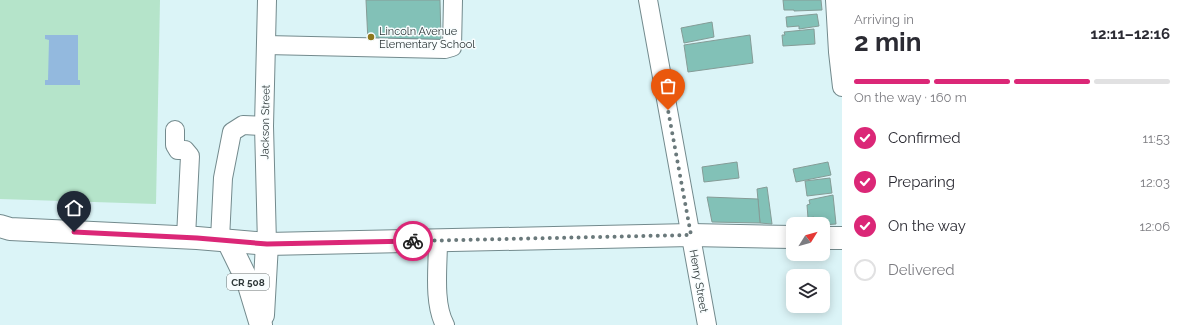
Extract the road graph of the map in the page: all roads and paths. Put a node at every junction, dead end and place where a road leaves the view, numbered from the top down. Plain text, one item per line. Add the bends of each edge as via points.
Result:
1 (267, 0) edge
2 (453, 0) edge
3 (648, 0) edge
4 (835, 0) edge
5 (266, 45) junction
6 (840, 51) edge
7 (842, 87) edge
8 (264, 126) junction
9 (175, 130) dead end
10 (0, 226) edge
11 (691, 235) junction
12 (186, 237) junction
13 (786, 237) edge
14 (830, 238) edge
15 (842, 238) edge
16 (224, 240) junction
17 (438, 241) junction
18 (267, 244) junction
19 (262, 325) edge
20 (445, 325) edge
21 (707, 325) edge

1 - 5 street, Jackson Street
2 - 5 street via 452,47 445,49
3 - 11 street, Henry Street
4 - 6 street
5 - 8 street, Jackson Street
6 - 7 street
8 - 16 street via 243,125 232,132 223,178
8 - 18 street, Jackson Street
9 - 12 street via 175,145 178,150 185,150 190,156
10 - 12 main road via 10,229
11 - 13 main road
11 - 17 main road
11 - 21 street, Henry Street
12 - 16 main road
14 - 15 main road
16 - 18 main road
16 - 19 main road, CR 508 via 248,282
17 - 18 main road
17 - 20 street via 438,302
18 - 19 main road

